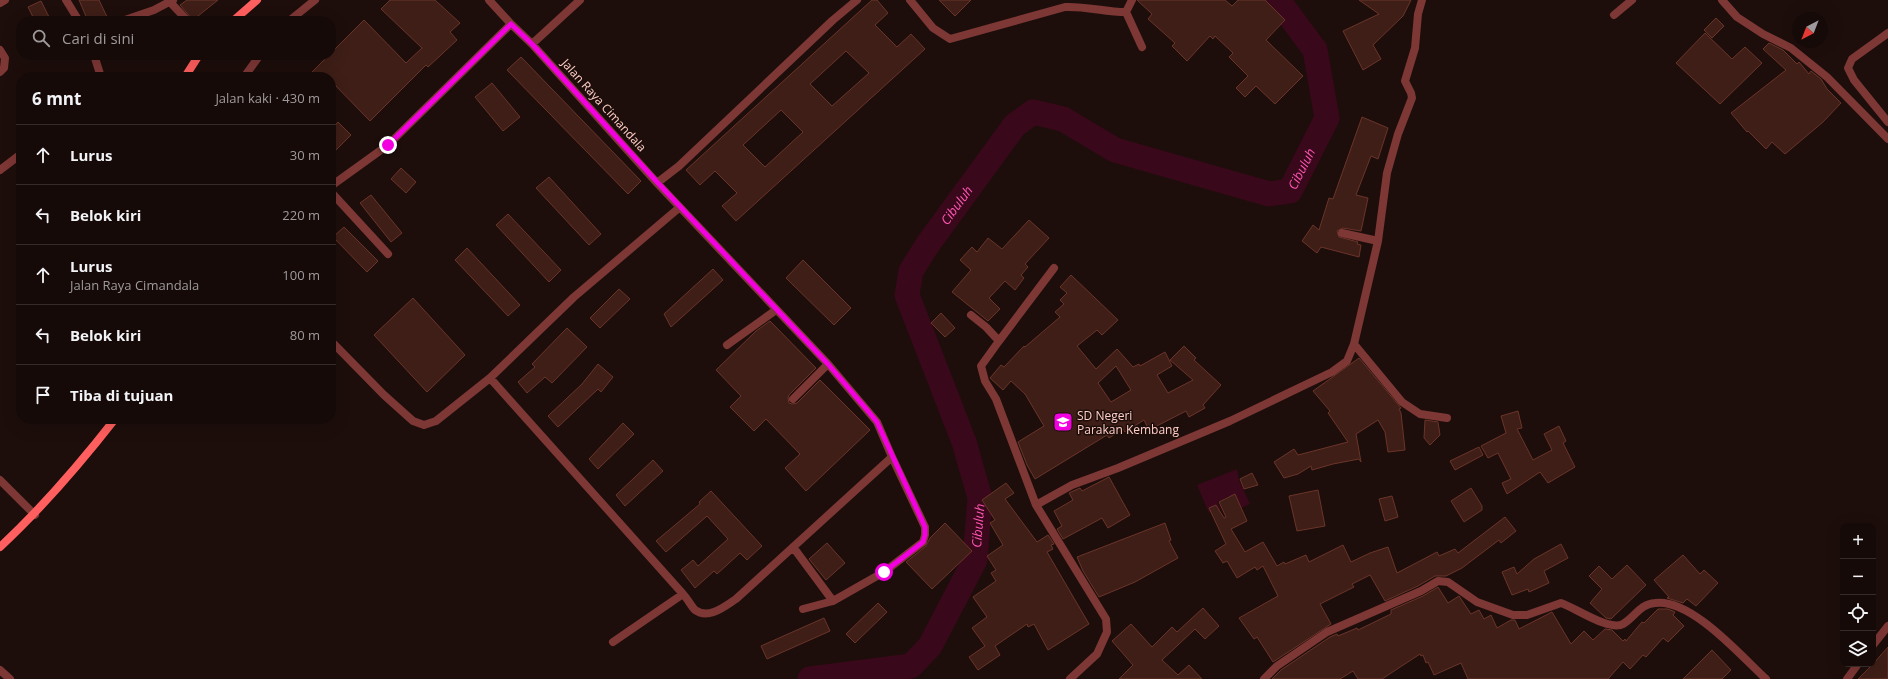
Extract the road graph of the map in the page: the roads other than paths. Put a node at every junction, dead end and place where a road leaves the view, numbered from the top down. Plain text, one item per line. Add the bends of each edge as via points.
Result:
1 (5, 0) edge
2 (66, 0) edge
3 (256, 0) edge
4 (315, 0) edge
5 (489, 0) edge
6 (580, 0) edge
7 (857, 0) edge
8 (910, 0) edge
9 (1132, 0) edge
10 (1422, 0) edge
11 (1632, 0) edge
12 (1722, 0) edge
13 (170, 1) edge
14 (0, 3) edge
15 (1126, 12) junction
16 (1614, 15) dead end
17 (76, 16) edge
18 (134, 16) edge
19 (184, 16) edge
20 (238, 16) edge
21 (295, 16) edge
22 (511, 24) junction
23 (1888, 33) edge
24 (532, 44) junction
25 (1142, 47) dead end
26 (0, 50) edge
27 (95, 60) edge
28 (197, 60) edge
29 (256, 60) edge
30 (0, 72) edge
31 (99, 72) edge
32 (188, 72) edge
33 (248, 72) edge
34 (1888, 122) edge
35 (1888, 139) edge
36 (16, 158) edge
37 (0, 170) edge
38 (336, 182) edge
39 (657, 182) junction
40 (336, 197) edge
41 (680, 207) junction
42 (1342, 233) dead end
43 (1378, 241) junction
44 (388, 254) dead end
45 (1054, 268) dead end
46 (776, 310) junction
47 (971, 315) dead end
48 (999, 341) junction
49 (1354, 344) junction
50 (727, 345) dead end
51 (336, 346) edge
52 (828, 364) junction
53 (490, 378) junction
54 (793, 399) dead end
55 (1447, 418) dead end
56 (111, 424) edge
57 (892, 457) junction
58 (0, 480) edge
59 (1036, 505) junction
60 (35, 514) junction
61 (0, 547) edge
62 (793, 547) junction
63 (683, 594) junction
64 (833, 601) junction
65 (803, 609) dead end
66 (1888, 626) edge
67 (1876, 641) edge
68 (613, 642) dead end
69 (1856, 667) edge
70 (0, 670) edge
71 (10, 679) edge
72 (1070, 679) edge
73 (1264, 679) edge
74 (1766, 679) edge
75 (1847, 679) edge

1 - 14 street
2 - 17 street
3 - 20 street
4 - 21 street
5 - 22 street, Jalan Raya Cimandala
6 - 24 street
7 - 39 street via 679,166
8 - 15 street via 933,28 950,39 1065,7 1084,6 1108,12
9 - 15 street
10 - 43 street via 1415,48 1405,81 1412,98 1387,173
11 - 16 street
12 - 35 street via 1737,17 1791,48 1827,77
13 - 18 street
13 - 19 street
15 - 25 street
22 - 24 street, Jalan Raya Cimandala
22 - 38 street via 388,145
23 - 34 street via 1852,59 1848,68 1854,80
24 - 39 street, Jalan Raya Cimandala
26 - 30 street via 5,58 4,68
27 - 31 street
28 - 32 street
29 - 33 street
36 - 37 street
39 - 41 street, Jalan Raya Cimandala
40 - 44 street
41 - 46 street, Jalan Raya Cimandala
41 - 53 street via 574,297
42 - 43 street
43 - 49 street
45 - 48 street
46 - 50 street
46 - 52 street, Jalan Raya Cimandala
47 - 48 street
48 - 59 street via 981,366
49 - 55 street via 1402,402 1420,414
49 - 59 street via 1347,361 1332,372 1230,421 1072,485
51 - 53 street via 384,395 413,421 424,425 436,421
52 - 54 street
52 - 57 street, Jalan Raya Cimandala via 877,422
53 - 63 street
56 - 60 street
57 - 62 street
57 - 64 street, Jalan Raya Cimandala via 925,527 923,542 884,572
58 - 60 street
59 - 72 street via 1106,619 1107,632 1097,654
60 - 61 street
62 - 63 street via 736,599 717,611 706,613 695,610
62 - 64 street
63 - 68 street
64 - 65 street, Jalan Raya Cimandala
66 - 67 street
69 - 75 street
70 - 71 street
73 - 74 street via 1277,666 1327,632 1438,581 1448,582 1477,602 1513,615 1527,615 1561,603 1597,621 1616,626 1622,625 1644,606 1656,602 1678,607 1709,625

